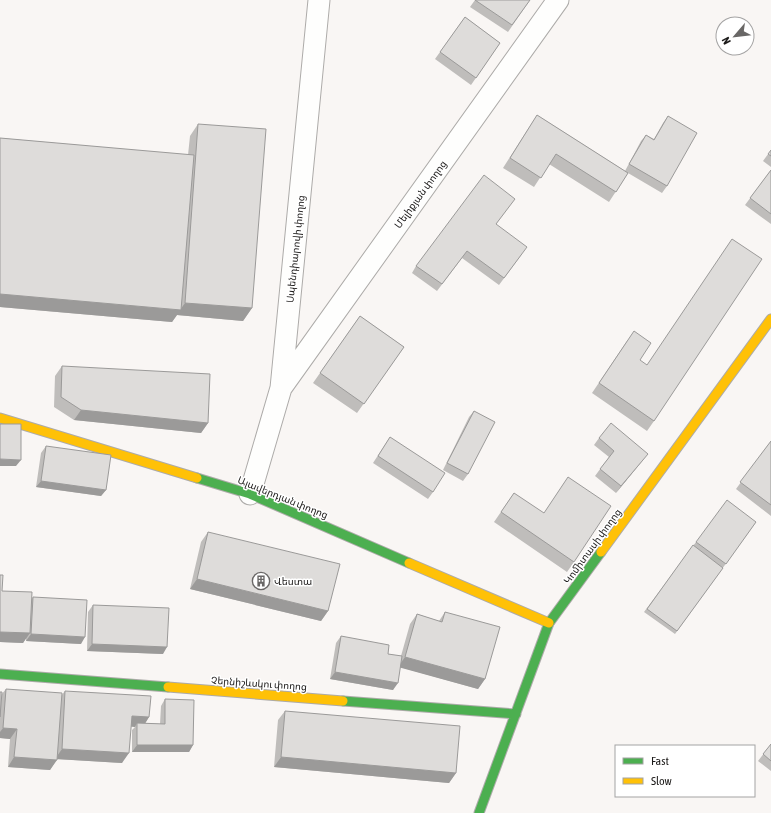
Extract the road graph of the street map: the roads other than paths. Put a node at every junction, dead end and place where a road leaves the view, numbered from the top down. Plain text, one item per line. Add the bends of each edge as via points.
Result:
1 (319, 0) edge
2 (558, 0) edge
3 (771, 319) edge
4 (281, 388) junction
5 (0, 418) edge
6 (250, 494) junction
7 (549, 623) junction
8 (0, 674) edge
9 (516, 714) junction
10 (479, 813) edge

1 - 4 street, Սպենդիարովի փողոց
2 - 4 street, Մելիքյան փողոց
3 - 7 street, Կոմիտասի փողոց
4 - 6 street, Սպենդիարովի փողոց
5 - 6 street, Ալավերդյան փողոց
6 - 7 street, Ալավերդյան փողոց
7 - 9 street, Կոմիտասի փողոց
8 - 9 street, Չերնիշևսկու փողոց
9 - 10 street, Կոմիտասի փողոց

